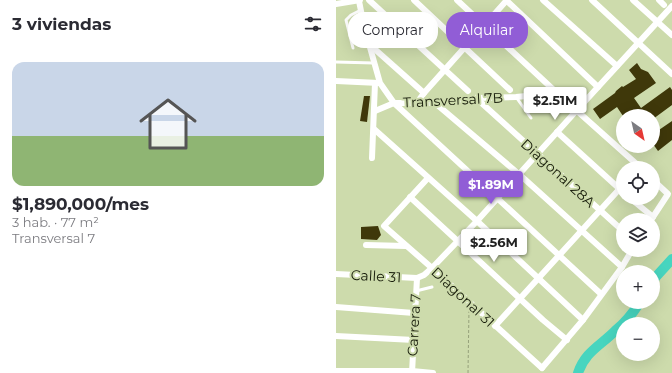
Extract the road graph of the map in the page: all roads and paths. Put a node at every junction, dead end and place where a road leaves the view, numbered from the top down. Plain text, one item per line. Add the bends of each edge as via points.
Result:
1 (360, 0) edge
2 (369, 0) edge
3 (414, 0) edge
4 (457, 0) edge
5 (506, 0) edge
6 (543, 0) edge
7 (592, 0) edge
8 (633, 0) edge
9 (659, 0) edge
10 (336, 4) edge
11 (664, 5) dead end
12 (672, 6) edge
13 (361, 10) joint
14 (357, 12) edge
15 (470, 12) edge
16 (496, 12) edge
17 (348, 18) edge
18 (657, 22) junction
19 (348, 28) edge
20 (446, 29) edge
21 (672, 35) edge
22 (638, 43) junction
23 (371, 48) edge
24 (374, 48) edge
25 (464, 48) edge
26 (466, 48) edge
27 (509, 48) edge
28 (336, 62) edge
29 (374, 63) junction
30 (617, 66) junction
31 (445, 70) junction
32 (672, 74) edge
33 (336, 81) edge
34 (378, 83) junction
35 (598, 87) junction
36 (510, 90) dead end
37 (468, 91) dead end
38 (424, 93) junction
39 (557, 93) junction
40 (516, 97) junction
41 (476, 98) junction
42 (394, 103) junction
43 (435, 103) junction
44 (416, 104) junction
45 (577, 110) junction
46 (374, 111) junction
47 (531, 118) dead end
48 (374, 129) junction
49 (557, 132) junction
50 (538, 155) junction
51 (372, 158) dead end
52 (632, 161) edge
53 (520, 175) junction
54 (428, 178) junction
55 (616, 183) edge
56 (660, 186) edge
57 (616, 194) edge
58 (670, 195) edge
59 (410, 197) junction
60 (498, 198) junction
61 (637, 205) edge
62 (600, 210) junction
63 (646, 213) edge
64 (656, 213) edge
65 (477, 221) junction
66 (616, 225) edge
67 (581, 230) junction
68 (458, 242) junction
69 (366, 245) dead end
70 (406, 246) junction
71 (560, 255) junction
72 (620, 265) edge
73 (432, 268) junction
74 (336, 274) edge
75 (616, 275) edge
76 (417, 278) junction
77 (539, 278) junction
78 (432, 287) dead end
79 (416, 292) junction
80 (601, 294) junction
81 (520, 299) junction
82 (469, 302) junction
83 (336, 307) edge
84 (414, 313) junction
85 (583, 320) junction
86 (495, 326) junction
87 (336, 336) edge
88 (414, 340) junction
89 (567, 340) junction
90 (542, 371) edge
91 (336, 372) edge
92 (350, 372) edge
93 (381, 372) edge
94 (412, 372) edge
95 (433, 373) edge
96 (468, 373) edge

1 - 10 street
1 - 13 street
2 - 31 street
3 - 20 street
4 - 15 street
5 - 16 street
5 - 35 street
6 - 30 street
7 - 22 street
8 - 18 street
9 - 11 street
12 - 18 street
13 - 14 lane
17 - 19 lane
18 - 21 street
18 - 22 street
22 - 30 street
22 - 32 street
23 - 29 street
24 - 38 street
25 - 31 street
26 - 36 street
27 - 39 street
28 - 29 lane
29 - 34 street
30 - 35 street
31 - 37 street
31 - 38 street
33 - 34 street
34 - 42 street
34 - 46 street
35 - 45 street
38 - 44 street
39 - 40 street, Transversal 7B
39 - 45 street
40 - 41 street, Transversal 7B
40 - 47 lane
41 - 43 street, Transversal 7B
41 - 50 street, Diagonal 28A
42 - 44 street, Transversal 7B
42 - 46 street, Transversal 7B
42 - 60 street
43 - 44 street, Transversal 7B
43 - 53 street
45 - 49 street
45 - 52 street
46 - 48 street
48 - 51 street
48 - 54 street
49 - 50 street
49 - 55 street
50 - 53 street
50 - 62 street, Diagonal 28A
53 - 60 street
53 - 67 street
54 - 59 street
54 - 65 street
56 - 58 street
57 - 62 street
58 - 64 street
59 - 68 street
59 - 70 street, Diagonal 31 via 384,226
60 - 65 street
60 - 71 street
61 - 63 street
62 - 66 street, Diagonal 28A
62 - 67 street
65 - 68 street
65 - 77 street
67 - 71 street
67 - 72 street
68 - 73 street
68 - 81 street
69 - 70 street
70 - 73 street, Diagonal 31
71 - 77 street
71 - 80 street
73 - 76 street
73 - 82 street, Diagonal 31
74 - 76 street, Calle 31
75 - 80 street
76 - 79 street, Carrera 7
77 - 81 street
77 - 85 street
78 - 79 lane
79 - 84 street, Carrera 7
80 - 85 street
81 - 86 street
81 - 89 street
82 - 86 street, Diagonal 31
82 - 96 path
83 - 84 street
84 - 88 street, Carrera 7
85 - 89 street
86 - 90 street, Diagonal 31
87 - 88 street
88 - 94 street, Carrera 7
89 - 90 street
91 - 92 street
92 - 93 street
93 - 94 street
94 - 95 street

